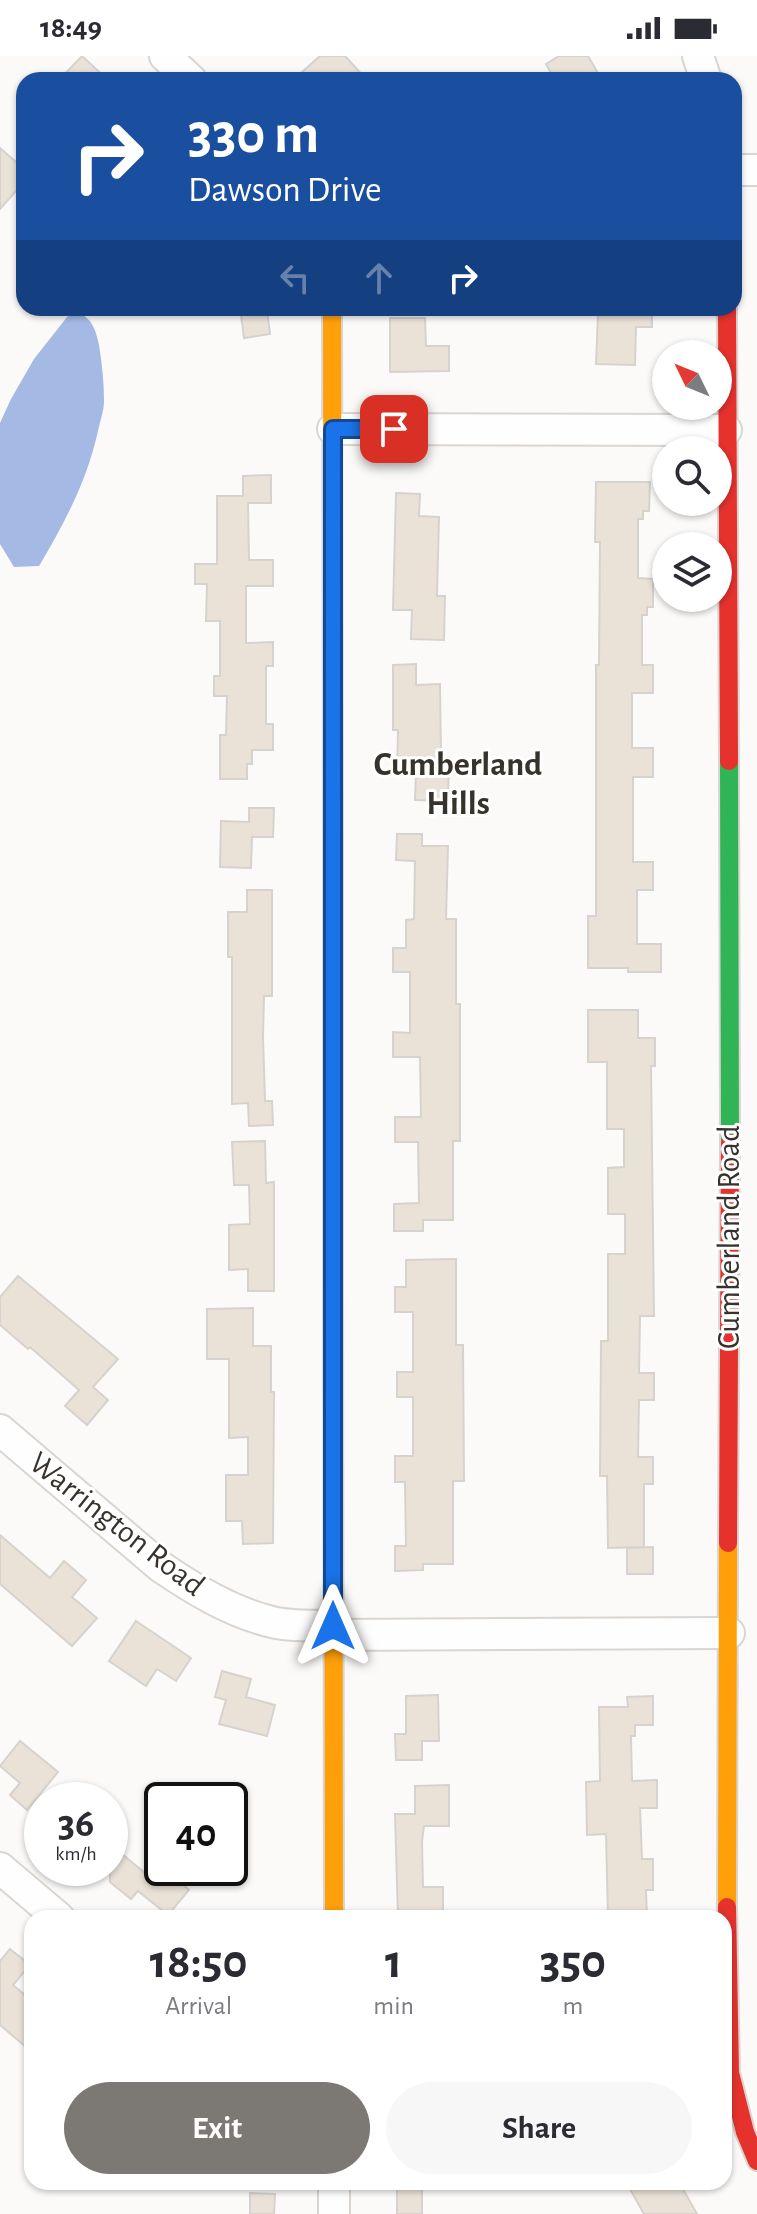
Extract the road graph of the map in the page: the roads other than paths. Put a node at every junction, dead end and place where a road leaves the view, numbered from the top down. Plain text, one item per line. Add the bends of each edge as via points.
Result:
1 (165, 56) edge
2 (182, 72) edge
3 (332, 316) edge
4 (727, 316) edge
5 (333, 429) junction
6 (726, 430) junction
7 (743, 726) edge
8 (743, 1061) edge
9 (0, 1430) edge
10 (334, 1630) junction
11 (729, 1633) junction
12 (0, 1868) edge
13 (50, 1910) edge
14 (334, 1910) edge
15 (727, 1910) edge
16 (732, 2081) edge
17 (757, 2161) edge
18 (334, 2190) edge
19 (334, 2214) edge

1 - 2 street
3 - 5 street
4 - 6 street, Cumberland Road
5 - 6 street
5 - 10 street
6 - 7 street, Cumberland Road
7 - 8 street, Cumberland Road
8 - 11 street, Cumberland Road
9 - 10 street, Warrington Road via 185,1584 272,1622
10 - 11 street, Warrington Road
10 - 14 street
11 - 15 street, Cumberland Road
12 - 13 street
16 - 17 street, Cumberland Road
18 - 19 street

